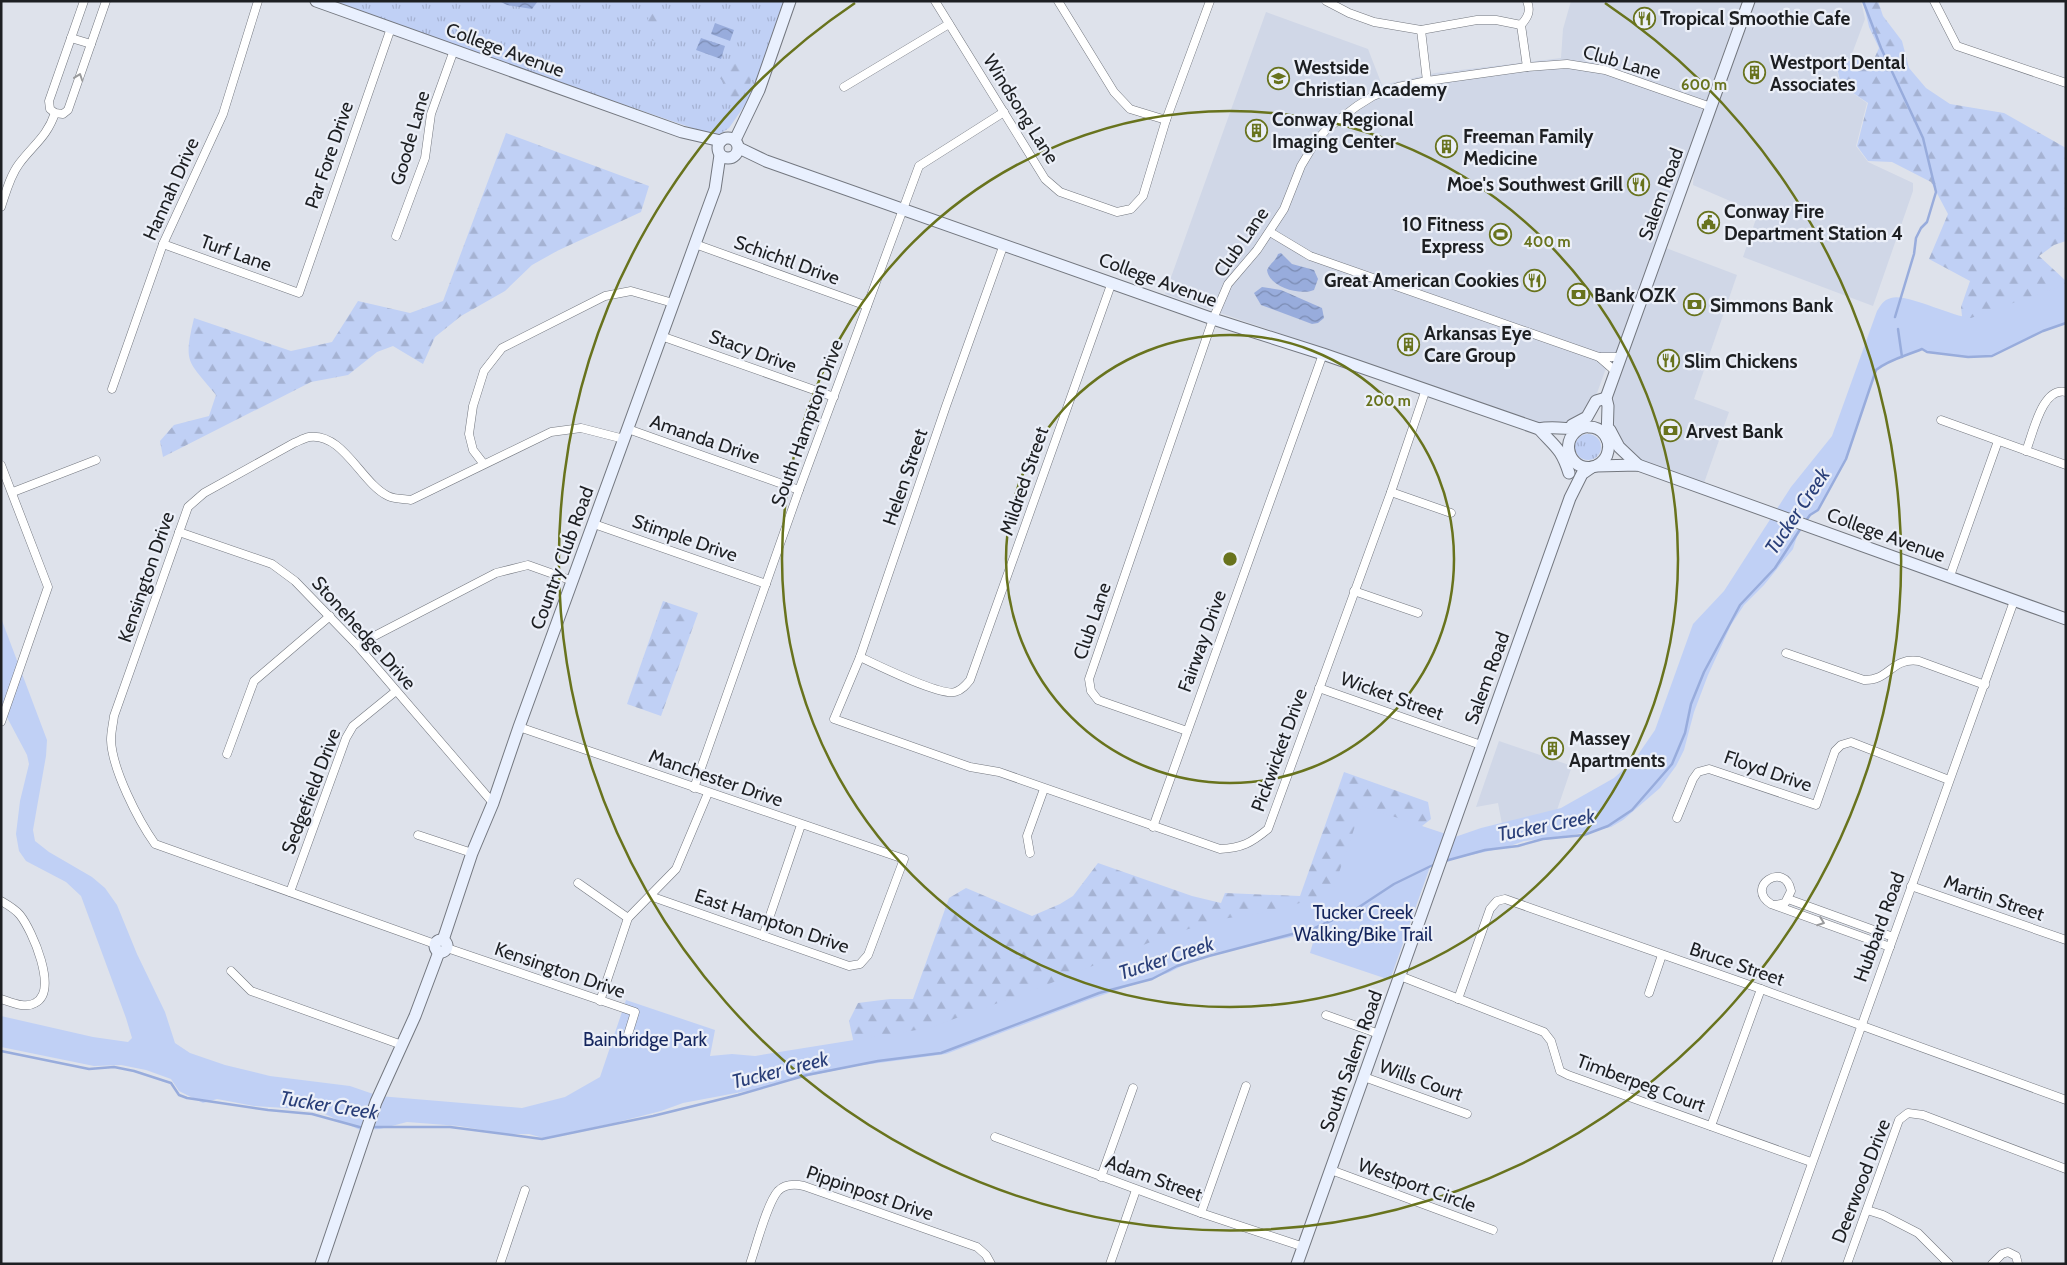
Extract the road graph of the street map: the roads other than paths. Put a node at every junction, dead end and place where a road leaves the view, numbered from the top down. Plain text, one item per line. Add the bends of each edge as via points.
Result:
1 (84, 1) edge
2 (106, 1) edge
3 (258, 1) edge
4 (316, 1) edge
5 (790, 1) edge
6 (935, 1) edge
7 (1210, 1) edge
8 (1326, 1) edge
9 (1527, 1) edge
10 (1749, 1) edge
11 (1934, 1) edge
12 (1060, 2) edge
13 (949, 24) junction
14 (1521, 25) junction
15 (390, 28) junction
16 (1421, 30) junction
17 (71, 38) junction
18 (91, 44) junction
19 (454, 50) junction
20 (1527, 67) junction
21 (1427, 81) junction
22 (2066, 84) edge
23 (844, 87) dead end
24 (1711, 107) junction
25 (1004, 112) junction
26 (55, 113) junction
27 (1166, 120) junction
28 (728, 148) junction
29 (1, 207) edge
30 (902, 209) junction
31 (1270, 232) junction
32 (396, 236) dead end
33 (163, 244) junction
34 (695, 244) junction
35 (1004, 244) junction
36 (1112, 282) junction
37 (298, 293) joint
38 (673, 303) junction
39 (867, 306) junction
40 (1214, 319) junction
41 (661, 336) junction
42 (1323, 354) junction
43 (1599, 357) junction
44 (1621, 357) junction
45 (1615, 372) junction
46 (1426, 389) junction
47 (112, 390) dead end
48 (2066, 392) edge
49 (834, 397) junction
50 (1603, 400) junction
51 (1941, 420) dead end
52 (1564, 428) junction
53 (1581, 428) junction
54 (1541, 431) junction
55 (626, 434) junction
56 (1608, 436) junction
57 (1998, 441) junction
58 (2026, 451) junction
59 (1569, 454) junction
60 (96, 460) dead end
61 (483, 464) junction
62 (1636, 464) junction
63 (1, 465) edge
64 (2066, 465) edge
65 (1598, 466) junction
66 (1569, 472) junction
67 (799, 490) junction
68 (13, 492) junction
69 (1391, 492) junction
70 (1572, 495) junction
71 (1451, 513) dead end
72 (594, 524) junction
73 (179, 532) junction
74 (1950, 576) junction
75 (573, 581) junction
76 (766, 584) junction
77 (1354, 591) junction
78 (2014, 601) junction
79 (1418, 613) dead end
80 (330, 616) junction
81 (2066, 619) edge
82 (357, 645) junction
83 (1786, 653) dead end
84 (860, 657) junction
85 (1985, 686) junction
86 (1319, 688) junction
87 (396, 691) junction
88 (834, 719) joint
89 (1, 722) edge
90 (519, 727) junction
91 (1187, 731) junction
92 (1481, 745) junction
93 (226, 754) dead end
94 (1950, 780) junction
95 (694, 788) junction
96 (1044, 789) junction
97 (708, 793) junction
98 (493, 803) junction
99 (1677, 818) dead end
100 (801, 824) junction
101 (1153, 827) junction
102 (418, 835) dead end
103 (472, 852) junction
104 (1030, 853) dead end
105 (904, 859) joint
106 (1437, 871) joint
107 (578, 883) dead end
108 (1911, 886) junction
109 (290, 892) junction
110 (650, 896) junction
111 (1788, 900) junction
112 (1, 901) edge
113 (1776, 905) junction
114 (628, 918) junction
115 (763, 936) junction
116 (1893, 937) junction
117 (2066, 940) edge
118 (441, 946) junction
119 (1890, 947) junction
120 (1662, 955) junction
121 (232, 971) dead end
122 (1400, 976) junction
123 (1761, 989) junction
124 (1650, 993) dead end
125 (1, 999) edge
126 (1458, 999) junction
127 (600, 1000) junction
128 (1326, 1015) dead end
129 (1861, 1026) junction
130 (1379, 1034) junction
131 (626, 1041) dead end
132 (402, 1045) junction
133 (1364, 1077) junction
134 (1246, 1086) dead end
135 (1133, 1088) dead end
136 (2066, 1100) edge
137 (1467, 1114) dead end
138 (1712, 1126) junction
139 (995, 1137) dead end
140 (1811, 1162) junction
141 (2066, 1169) edge
142 (1331, 1170) junction
143 (1101, 1177) junction
144 (525, 1190) dead end
145 (1136, 1190) junction
146 (1867, 1210) junction
147 (1201, 1213) junction
148 (1493, 1230) dead end
149 (1304, 1247) junction
150 (321, 1264) edge
151 (500, 1264) edge
152 (750, 1264) edge
153 (991, 1264) edge
154 (1110, 1264) edge
155 (1297, 1264) edge
156 (1776, 1264) edge
157 (1847, 1264) edge
158 (1949, 1264) edge
159 (1992, 1264) edge
160 (2018, 1264) edge

1 - 17 street
2 - 18 street
3 - 33 street, Hannah Drive via 223,114
4 - 15 street, College Avenue
5 - 28 street, Country Club Road via 759,90
6 - 13 street, Windsong Lane
7 - 27 street
8 - 16 street via 1374,22
9 - 14 street via 1528,17
10 - 24 street, Salem Road
11 - 22 street via 1957,46
12 - 27 street via 1114,92 1130,109
13 - 23 street
13 - 25 street, Windsong Lane
14 - 16 street via 1477,20
14 - 20 street
15 - 19 street, College Avenue
15 - 37 street, Par Fore Drive
16 - 21 street
17 - 18 street
17 - 26 street via 49,101 50,109
26 -> 18 street via 63,114 68,110
19 - 28 street, College Avenue
19 - 32 street, Goode Lane via 431,114 424,158
20 - 21 street, Club Lane
20 - 24 street, Club Lane via 1573,64 1605,70
21 - 31 street, Club Lane via 1373,96 1322,134 1301,166 1284,209
24 - 44 street, Salem Road
25 - 27 street, Windsong Lane via 1044,179 1060,192 1117,212 1131,209 1143,196
25 - 30 street, South Hampton Drive via 918,166
26 - 29 street via 46,134 11,177
28 - 30 street, College Avenue
28 - 34 street, Country Club Road
30 - 35 street, College Avenue
30 - 39 street, South Hampton Drive
31 - 40 street, Club Lane via 1228,284
31 - 43 street via 1310,256
33 - 37 street, Turf Lane
33 - 47 street, Hannah Drive
34 - 38 street, Country Club Road
34 - 39 street, Schichtl Drive
35 - 36 street, College Avenue
35 - 84 street, Helen Street
36 - 40 street, College Avenue
36 - 84 street, Mildred Street via 970,680 953,693 942,691
38 - 41 street, Country Club Road
38 - 61 street via 631,292 605,296 502,348 484,371 473,406 469,434 473,450
39 - 49 street, South Hampton Drive
40 - 42 street, College Avenue
40 - 91 street, Club Lane via 1089,680 1091,691 1098,700
41 - 49 street, Stacy Drive
41 - 55 street, Country Club Road
42 - 46 street, College Avenue
42 - 91 street, Fairway Drive
43 - 44 street
43 - 45 street
44 - 45 street, Salem Road
45 - 50 street, Salem Road
46 - 54 street, College Avenue
46 - 69 street, Pickwicket Drive
48 - 58 street via 2056,392 2046,399
49 - 67 street, South Hampton Drive
50 - 52 street via 1596,401 1592,411 1582,420
50 - 53 street, Salem Road via 1593,418
50 - 56 street, Salem Road
51 - 57 street
52 - 53 street, College Avenue
52 - 54 street, College Avenue
53 - 56 street via 1598,429
53 - 59 street via 1572,434
54 - 59 street, College Avenue via 1560,442
54 - 66 street via 1563,454
55 - 61 street, Kensington Drive via 581,428 551,432
55 - 67 street, Amanda Drive
55 - 72 street, Country Club Road
56 - 62 street, College Avenue via 1618,454
56 - 65 street via 1608,451
57 - 58 street
57 - 74 street
58 - 64 street
59 - 65 street via 1579,465
59 - 66 street, Salem Road
60 - 68 street
61 - 73 street, Kensington Drive via 411,500 390,497 375,488 327,439 309,437 204,493 188,507
62 - 65 street, College Avenue
62 - 74 street, College Avenue
63 - 68 street
65 - 70 street, Salem Road via 1582,474
66 - 70 street, Salem Road
67 - 76 street, South Hampton Drive
68 - 89 street via 48,587
69 - 71 street
69 - 77 street, Pickwicket Drive
70 - 92 street, Salem Road
72 - 75 street, Country Club Road
72 - 76 street, Stimple Drive
73 - 80 street, Stonehedge Drive via 272,564 295,581
73 - 109 street, Kensington Drive via 114,716 111,739 116,765 141,824 155,844
74 - 78 street, College Avenue
75 - 82 street via 528,565 496,573
75 - 90 street, Country Club Road
76 - 95 street, South Hampton Drive
77 - 79 street
77 - 86 street, Pickwicket Drive
78 - 81 street, College Avenue
78 - 85 street, Hubbard Road
80 - 82 street, Stonehedge Drive
80 - 93 street via 254,681
82 - 87 street, Stonehedge Drive
83 - 85 street via 1864,680 1882,677 1898,663 1908,660 1919,661
84 - 88 street, Helen Street
85 - 94 street, Hubbard Road
86 - 92 street, Wicket Street
86 - 101 street, Pickwicket Drive via 1268,829 1238,848 1220,849
87 - 98 street, Stonehedge Drive
87 - 109 street, Sedgefield Drive via 354,726 346,738
88 - 96 street, Pickwicket Drive via 970,767 999,772
90 - 95 street, Manchester Drive
90 - 98 street, Country Club Road
91 - 101 street, Fairway Drive
92 - 106 street, Salem Road
94 - 99 street, Floyd Drive via 1851,742 1835,751 1816,805 1708,769 1698,772 1693,779
94 - 108 street, Hubbard Road
95 - 97 street, Manchester Drive
96 - 101 street, Pickwicket Drive
96 - 104 street via 1027,836
97 - 100 street, Manchester Drive
97 - 110 street via 676,869
98 - 103 street, Country Club Road
100 - 105 street, Manchester Drive
100 - 115 street
102 - 103 street
103 - 118 street, Country Club Road
105 - 115 street, East Hampton Drive via 868,955 860,964 849,966
106 - 122 street, South Salem Road
107 - 114 street
108 - 116 street, Hubbard Road
108 - 117 street, Martin Street
109 - 118 street, Kensington Drive
110 - 114 street
110 - 115 street, East Hampton Drive
111 - 113 street
111 - 113 street via 1791,891 1788,882 1780,877 1771,877 1764,883 1762,893 1766,902
111 - 116 street
112 - 125 street via 20,916 30,932 44,968 45,982 43,995 37,1003 23,1005
113 -> 119 street
114 - 127 street
116 - 119 street, Hubbard Road
118 - 127 street, Kensington Drive
118 - 132 street, Country Club Road
119 - 129 street, Hubbard Road
120 - 123 street, Bruce Street
120 - 124 street
120 - 126 street, Bruce Street via 1505,899 1490,909
121 - 132 street via 251,991
122 - 126 street, Timberpeg Court
122 - 130 street, South Salem Road
123 - 129 street, Bruce Street
123 - 138 street
126 - 138 street, Timberpeg Court via 1544,1032 1552,1041 1560,1071
127 - 131 street, Kensington Drive via 634,1012
128 - 130 street
129 - 136 street, Bruce Street
129 - 140 street, Hubbard Road
130 - 133 street, South Salem Road
132 - 150 street, Country Club Road via 376,1102
133 - 137 street, Wills Court
133 - 142 street, South Salem Road
134 - 147 street
135 - 143 street
138 - 140 street, Timberpeg Court
139 - 143 street, Adam Street
140 - 156 street, Hubbard Road
141 - 146 street, Deerwood Drive via 1923,1115 1908,1113 1899,1120
142 - 148 street, Westport Circle
142 - 149 street, South Salem Road
143 - 145 street, Adam Street
144 - 151 street
145 - 147 street, Adam Street
145 - 154 street
146 - 157 street, Deerwood Drive
146 - 158 street via 1918,1233
147 - 149 street, Adam Street
149 - 155 street, South Salem Road
152 - 153 street, Pippinpost Drive via 778,1191 794,1184 977,1247
159 - 160 street via 2008,1252 2016,1256

